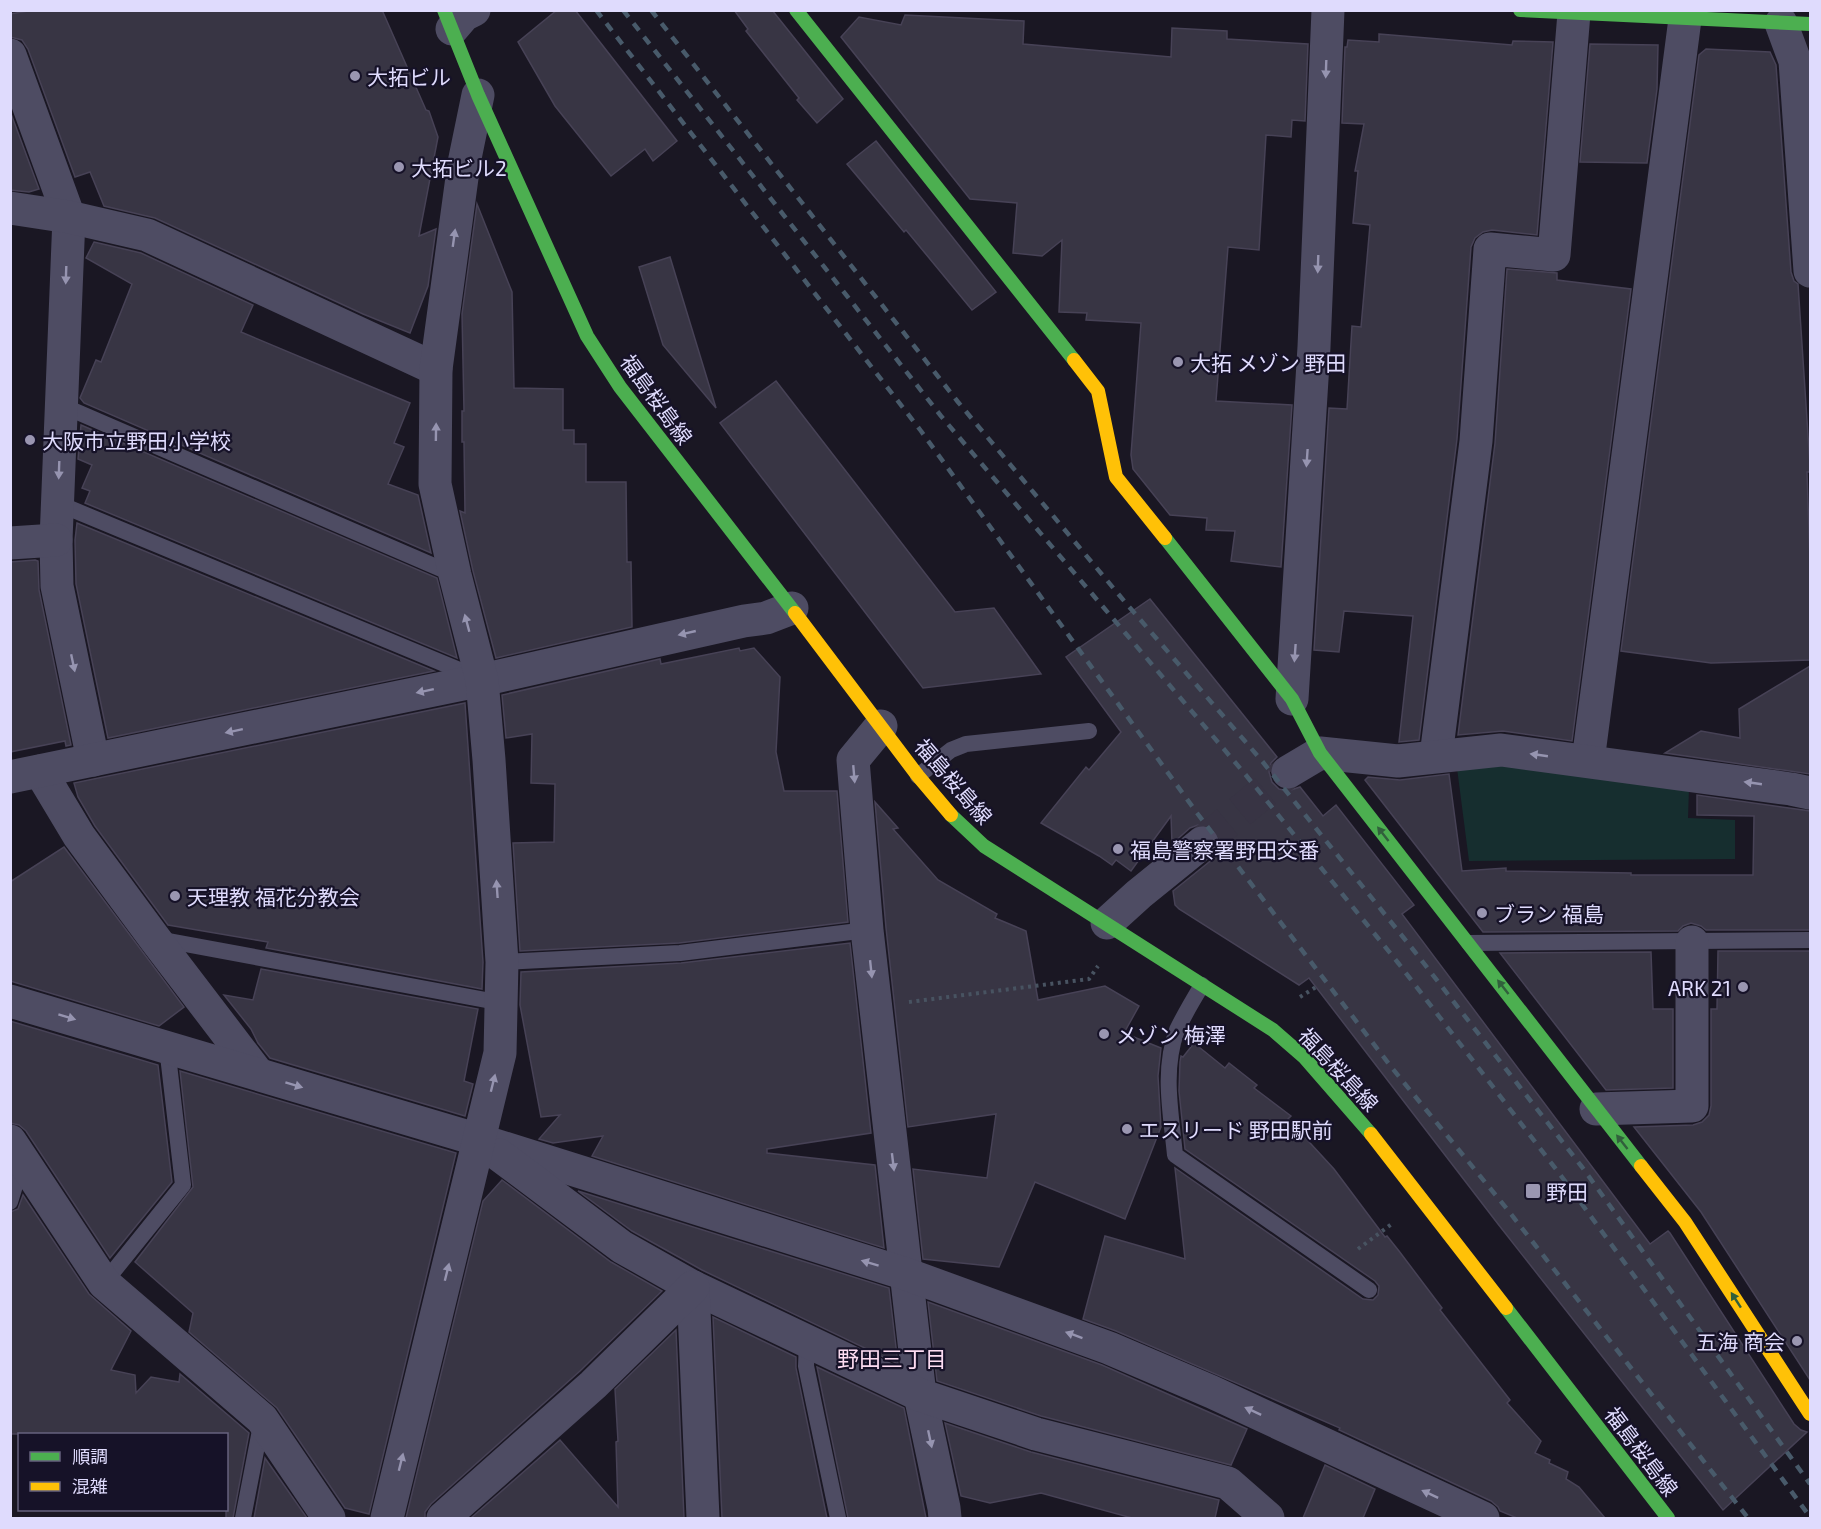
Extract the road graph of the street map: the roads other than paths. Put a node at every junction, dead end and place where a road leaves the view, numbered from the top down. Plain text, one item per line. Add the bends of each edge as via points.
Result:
1 (796, 10) edge
2 (1328, 10) edge
3 (1520, 10) edge
4 (1574, 13) junction
5 (457, 17) edge
6 (1685, 19) junction
7 (1791, 19) edge
8 (10, 54) edge
9 (478, 95) junction
10 (10, 208) edge
11 (69, 217) junction
12 (1810, 271) edge
13 (436, 369) junction
14 (61, 405) junction
15 (57, 503) junction
16 (56, 540) junction
17 (10, 543) edge
18 (455, 575) junction
19 (792, 608) junction
20 (482, 680) junction
21 (1292, 699) junction
22 (880, 726) junction
23 (1089, 731) dead end
24 (1320, 753) junction
25 (1436, 756) junction
26 (93, 760) junction
27 (1588, 761) junction
28 (1288, 772) tunnel mouth
29 (25, 774) edge
30 (918, 776) junction
31 (1810, 793) edge
32 (1202, 843) tunnel mouth
33 (1107, 923) junction
34 (867, 930) junction
35 (154, 939) junction
36 (1810, 940) edge
37 (1692, 942) junction
38 (1468, 944) junction
39 (502, 962) junction
40 (1202, 985) junction
41 (10, 1001) edge
42 (502, 1003) junction
43 (167, 1047) junction
44 (258, 1074) junction
45 (1596, 1109) junction
46 (479, 1140) junction
47 (17, 1150) edge
48 (10, 1202) edge
49 (906, 1274) junction
50 (104, 1283) junction
51 (693, 1287) junction
52 (1369, 1290) dead end
53 (807, 1342) junction
54 (920, 1395) junction
55 (1808, 1406) edge
56 (262, 1419) junction
57 (243, 1518) edge
58 (329, 1518) edge
59 (387, 1518) edge
60 (443, 1518) edge
61 (703, 1518) edge
62 (837, 1518) edge
63 (945, 1518) edge
64 (1268, 1518) edge
65 (1483, 1518) edge
66 (1668, 1518) edge

1 - 21 street via 1098,391 1116,477
2 -> 21 street via 1314,347
3 - 4 street
4 - 6 street
4 - 25 street via 1554,255 1490,249 1476,441
5 - 9 street, 福島桜島線
6 - 7 street
6 - 27 street
7 - 12 street
8 - 11 street
13 -> 9 street via 464,162
9 - 19 street, 福島桜島線 via 587,336 626,396
10 - 11 street
11 - 13 street via 147,235
11 -> 14 street
18 -> 13 street via 435,484
14 -> 15 street
14 - 18 lane
15 - 16 street
15 - 20 lane
16 - 17 street
16 -> 26 street via 57,586
20 -> 18 street
19 -> 20 street via 766,618
19 - 22 street, 福島桜島線
20 -> 26 street
39 -> 20 street
21 - 24 street
22 - 30 street, 福島桜島線
22 -> 34 street via 853,760
23 - 30 lane via 966,744 951,750
24 - 25 street via 1398,761
24 - 28 street
38 -> 24 street
27 -> 25 street via 1501,750
26 - 29 street
31 -> 27 street
29 - 35 street via 79,836
30 - 33 street, 福島桜島線 via 984,846
32 - 33 street
33 - 40 street, 福島桜島線
34 - 39 lane via 680,953
34 -> 49 street
35 - 42 lane
35 - 44 street
36 - 37 lane
37 - 38 lane
37 - 45 street via 1692,1106
45 -> 38 street
39 - 42 street
40 - 52 lane via 1177,1031 1167,1078 1175,1155
40 - 66 street, 福島桜島線 via 1272,1030 1328,1082
41 -> 43 street
46 -> 42 street via 500,1053
43 - 44 street
43 - 50 lane via 183,1185
44 -> 46 street
55 -> 45 street via 1685,1222
49 -> 46 street
46 - 51 street via 622,1247
59 -> 46 street
47 - 48 lane
47 - 50 street
49 - 54 street
65 -> 49 street via 1109,1348
50 - 56 street
51 - 53 street
51 - 60 street via 593,1385
51 - 61 street
53 - 54 street
53 - 62 lane via 806,1365
54 -> 63 street
54 - 64 street via 1036,1434 1228,1483
56 - 57 lane
56 - 58 street

